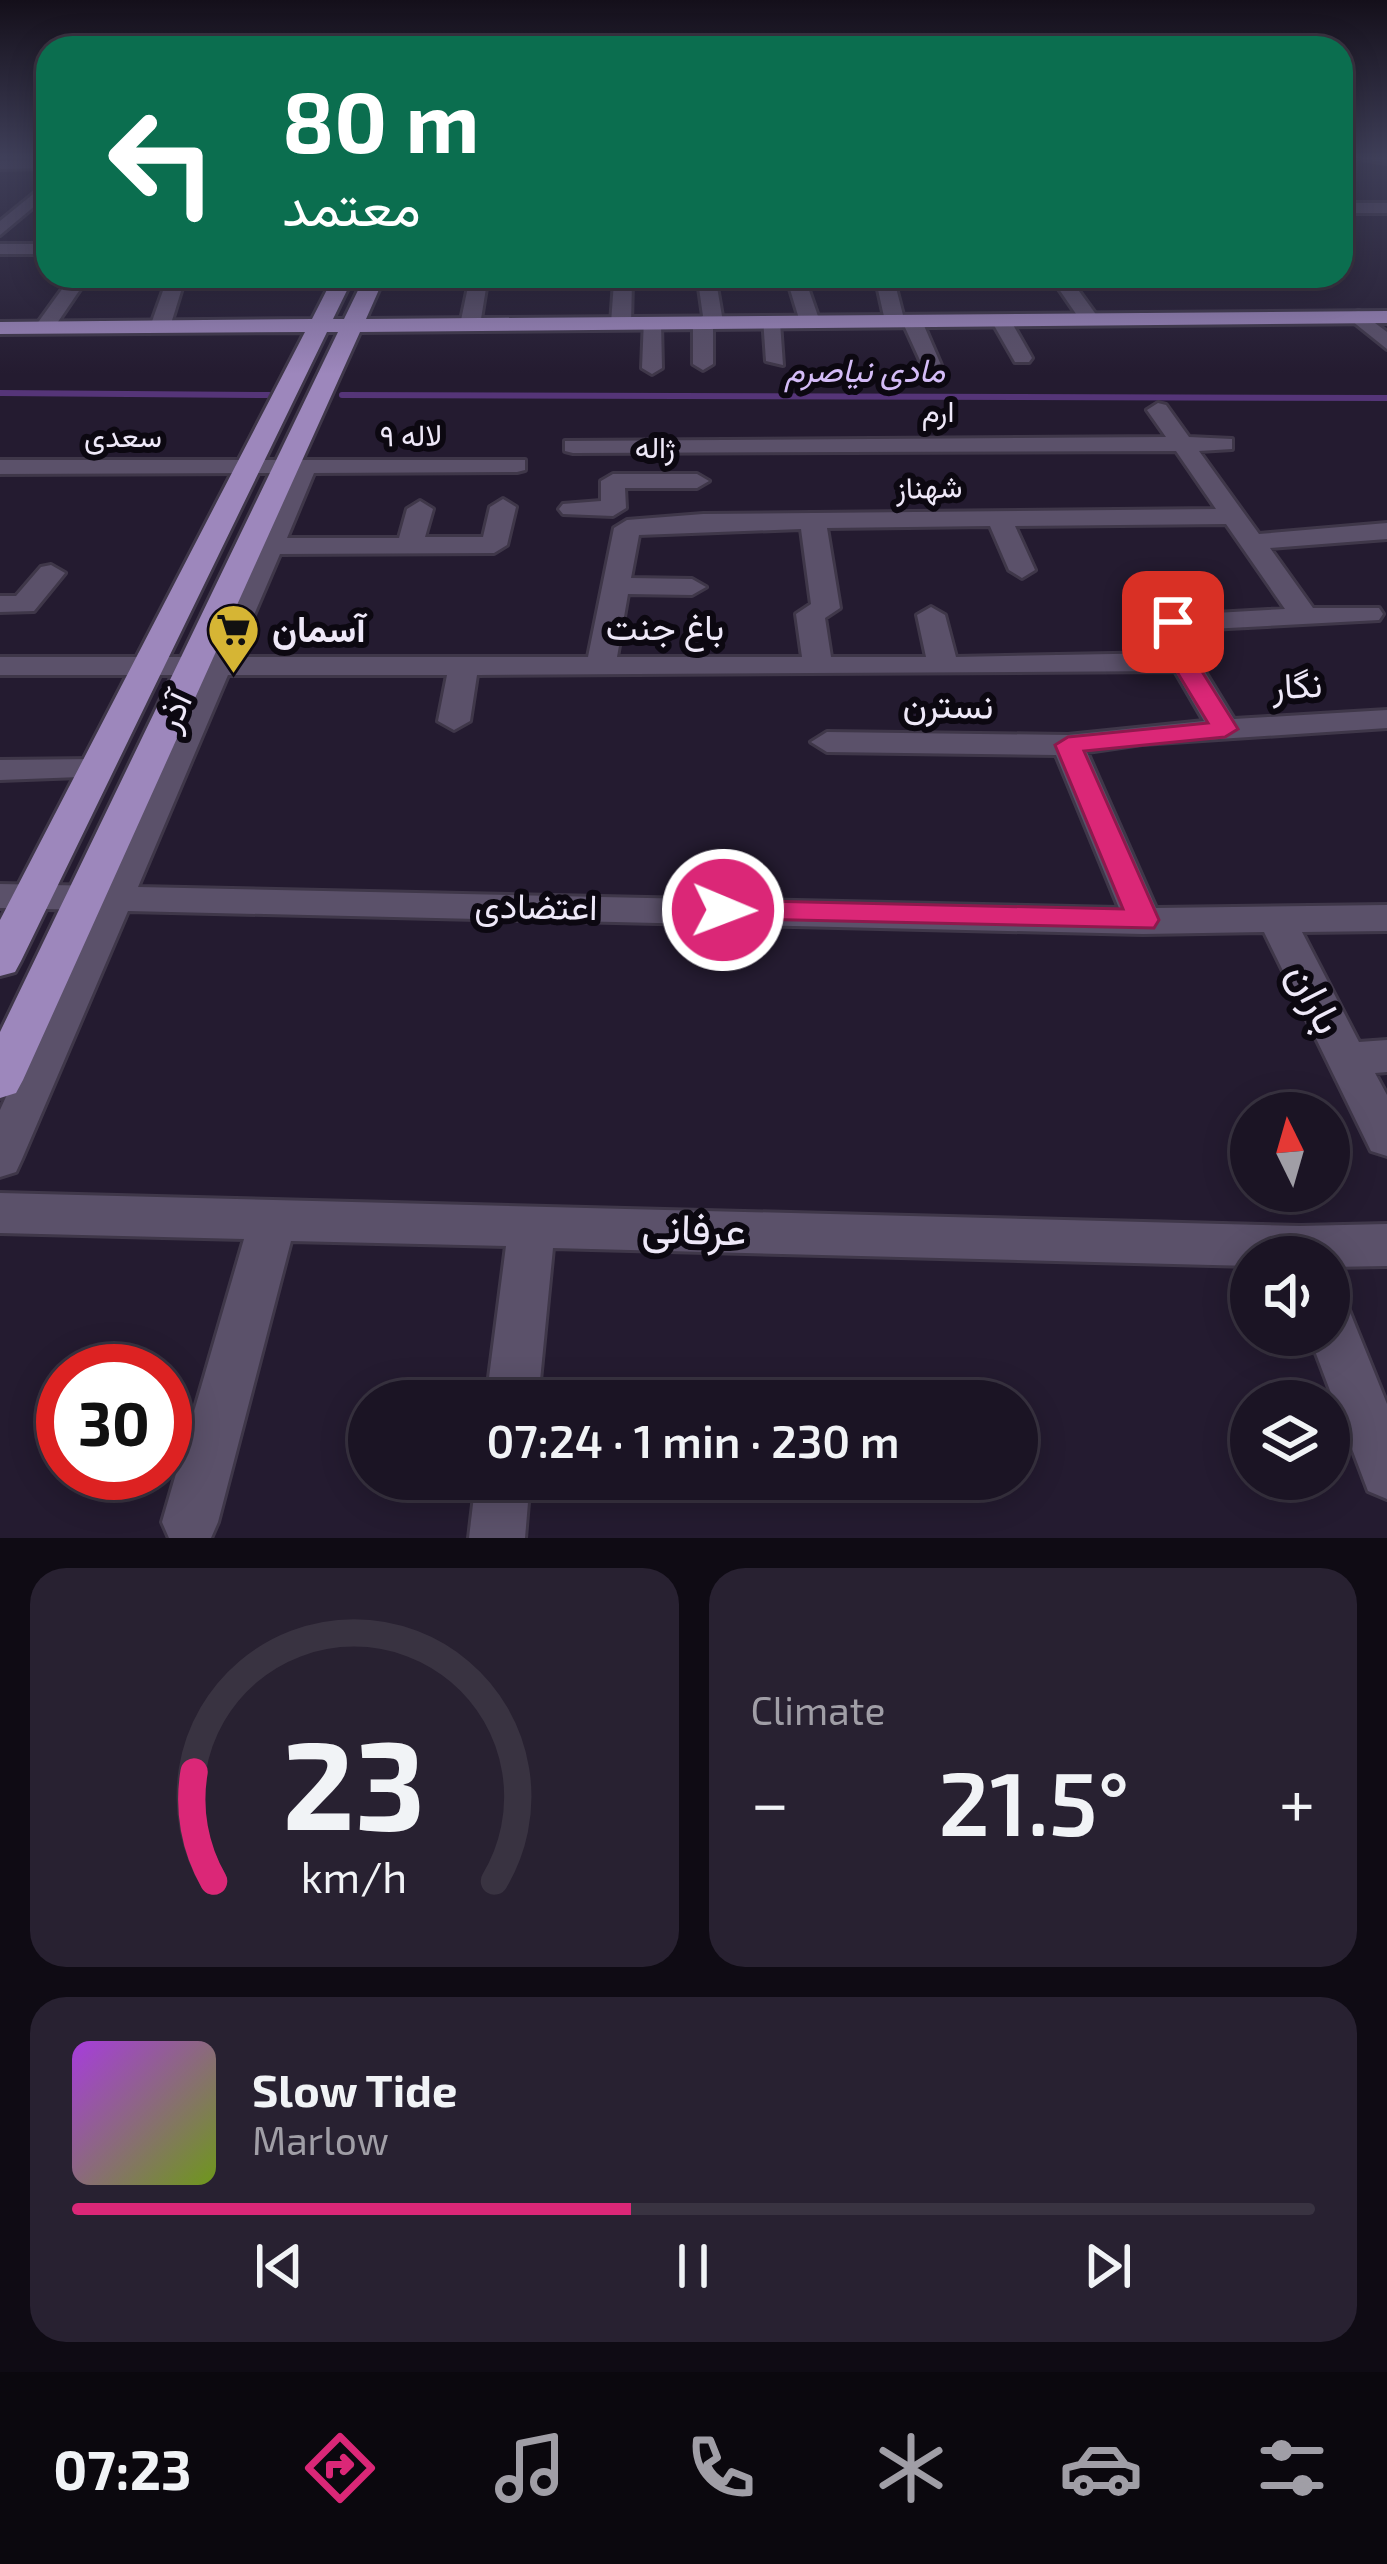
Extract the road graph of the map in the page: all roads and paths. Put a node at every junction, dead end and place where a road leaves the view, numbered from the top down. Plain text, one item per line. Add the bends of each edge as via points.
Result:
1 (36, 249) edge
2 (0, 250) edge
3 (72, 288) edge
4 (172, 288) dead end
5 (342, 288) edge
6 (365, 288) edge
7 (477, 288) edge
8 (623, 288) edge
9 (707, 288) edge
10 (799, 288) edge
11 (889, 288) edge
12 (1067, 288) edge
13 (1359, 317) junction
14 (1387, 317) edge
15 (1001, 320) junction
16 (1090, 320) junction
17 (903, 321) junction
18 (708, 322) junction
19 (770, 322) junction
20 (810, 322) junction
21 (621, 323) junction
22 (651, 323) junction
23 (470, 325) junction
24 (335, 326) junction
25 (160, 327) junction
26 (0, 328) edge
27 (44, 328) junction
28 (1387, 343) edge
29 (1022, 358) dead end
30 (776, 361) dead end
31 (703, 364) dead end
32 (932, 365) dead end
33 (652, 368) dead end
34 (278, 406) junction
35 (317, 406) junction
36 (1158, 410) dead end
37 (1224, 444) dead end
38 (1184, 445) junction
39 (573, 446) dead end
40 (693, 446) junction
41 (517, 465) dead end
42 (246, 468) junction
43 (295, 468) junction
44 (3, 470) edge
45 (697, 481) junction
46 (502, 507) dead end
47 (420, 509) dead end
48 (572, 509) dead end
49 (1234, 516) junction
50 (999, 519) junction
51 (703, 521) junction
52 (813, 522) junction
53 (1387, 531) edge
54 (1252, 542) junction
55 (259, 546) junction
56 (409, 547) junction
57 (1022, 569) dead end
58 (51, 573) dead end
59 (619, 586) junction
60 (692, 586) dead end
61 (0, 604) edge
62 (1369, 614) dead end
63 (931, 615) dead end
64 (1306, 618) junction
65 (1184, 662) junction
66 (206, 664) junction
67 (146, 665) junction
68 (464, 665) junction
69 (0, 666) edge
70 (602, 666) junction
71 (818, 666) junction
72 (943, 666) junction
73 (1387, 719) edge
74 (454, 721) dead end
75 (1225, 729) junction
76 (826, 742) dead end
77 (1068, 745) junction
78 (95, 769) junction
79 (0, 770) edge
80 (16, 896) edge
81 (101, 896) junction
82 (1387, 918) edge
83 (1143, 920) junction
84 (1278, 922) junction
85 (0, 961) edge
86 (1367, 1058) edge
87 (0, 1080) edge
88 (1387, 1138) edge
89 (0, 1159) edge
90 (0, 1213) edge
91 (273, 1220) junction
92 (532, 1224) junction
93 (1387, 1245) edge
94 (1350, 1248) edge
95 (1230, 1249) edge
96 (1342, 1356) edge
97 (514, 1380) edge
98 (1387, 1472) edge
99 (501, 1500) edge
100 (190, 1522) dead end
101 (497, 1538) edge

1 - 2 street
3 - 27 street
4 - 25 street
5 - 24 main road, آذر
6 - 24 main road, آذر
7 - 23 street
8 - 21 street
9 - 18 street
10 - 20 street
11 - 17 street
12 - 16 street
13 - 14 main road
13 - 16 main road
13 - 28 street
15 - 16 main road
15 - 17 main road
15 - 29 street
17 - 20 main road
17 - 32 street
18 - 19 main road
18 - 22 main road
18 - 31 street
19 - 20 main road
19 - 30 street
21 - 22 main road
21 - 23 main road
22 - 33 street
23 - 24 main road
24 - 25 main road
24 - 34 main road, آذر
24 - 35 main road, آذر
25 - 27 main road
26 - 27 main road
34 - 35 main road
34 - 42 main road, آذر
35 - 43 main road, آذر
36 - 38 street
37 - 38 street, ارم
38 - 40 street, ارم
38 - 49 street
39 - 40 street, ارم
40 - 45 street
41 - 43 street, ۹ لاله
42 - 43 street, ۹ لاله
42 - 44 street, سعدی
42 - 67 main road, آذر
43 - 55 street, آذر
45 - 48 street, ژاله via 613,481 613,508
45 - 51 street
46 - 56 street via 494,545
47 - 56 street
49 - 50 street, شهناز
49 - 54 street
50 - 52 street, شهناز
50 - 57 street
51 - 52 street, شهناز
51 - 59 street, شهناز via 627,528
52 - 71 street via 826,608 810,614
53 - 54 street
54 - 64 street
55 - 56 street
55 - 66 street, آذر
58 - 61 street via 24,605
59 - 60 street
59 - 70 street
62 - 64 street
63 - 72 street
64 - 65 street via 1173,622
65 - 72 street, باغ جنت
65 - 75 street
66 - 67 street, باغ جنت
66 - 68 street, باغ جنت
66 - 81 street, آذر
67 - 69 street, باغ جنت
67 - 78 main road, آذر
68 - 70 street, باغ جنت
68 - 74 street
70 - 71 street, باغ جنت
71 - 72 street, باغ جنت
73 - 75 street, نگار
75 - 77 street, نگار
76 - 77 street, نسترن
77 - 83 street
78 - 79 street
78 - 80 main road, آذر
80 - 81 street, اعتضادی
80 - 85 main road, آذر
81 - 83 street, اعتضادی
81 - 87 main road, آذر
81 - 89 street, آذر
82 - 84 street, اعتضادی
83 - 84 street, اعتضادی
84 - 86 street, باران
86 - 88 street, باران
90 - 91 street, عرفانی
91 - 92 street, عرفانی
91 - 100 street
92 - 95 street, عرفانی
92 - 97 street
93 - 94 street, عرفانی
96 - 98 street
99 - 101 street

